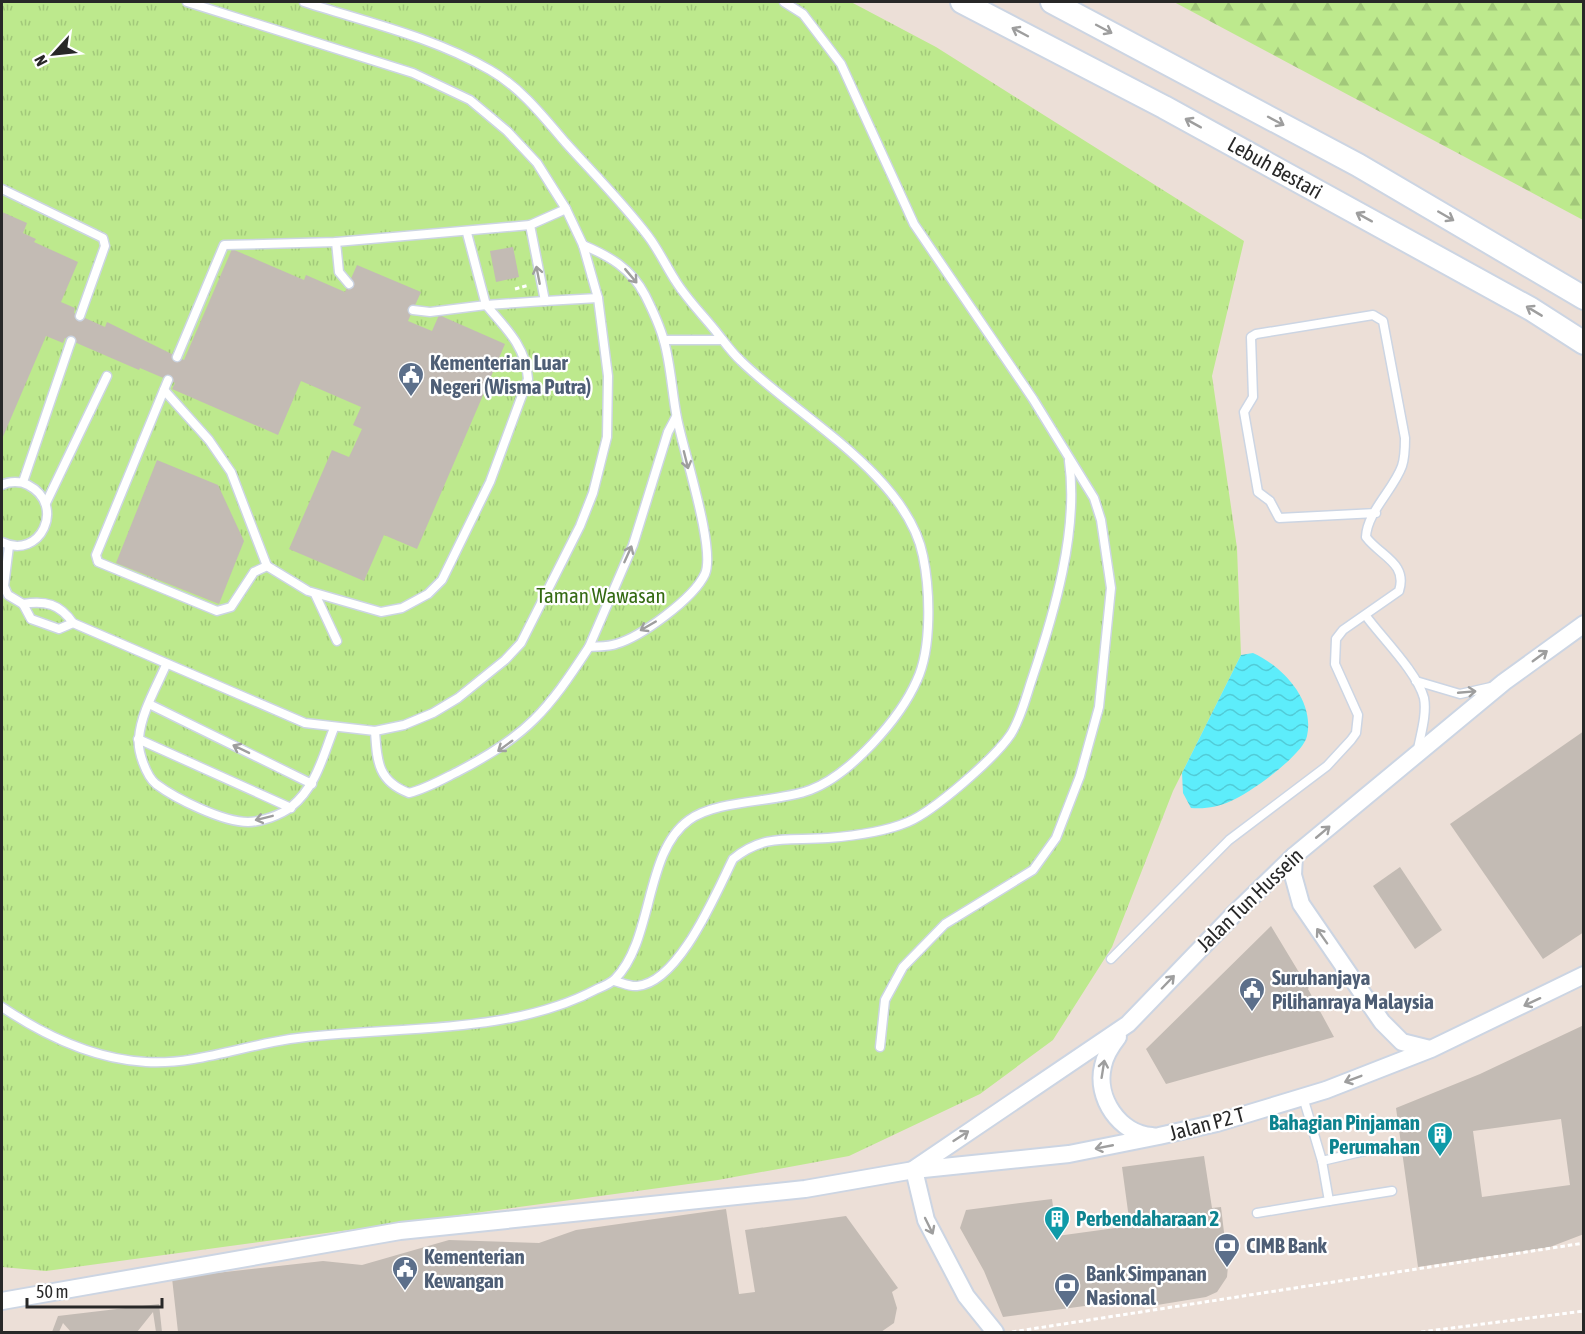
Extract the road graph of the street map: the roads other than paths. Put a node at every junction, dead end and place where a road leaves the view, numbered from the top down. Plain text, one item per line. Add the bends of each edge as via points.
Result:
1 (187, 2) edge
2 (304, 2) edge
3 (784, 2) edge
4 (962, 2) edge
5 (1052, 2) edge
6 (2, 189) edge
7 (566, 209) junction
8 (530, 225) junction
9 (467, 233) junction
10 (336, 242) junction
11 (583, 245) junction
12 (349, 284) dead end
13 (598, 298) junction
14 (1584, 298) edge
15 (545, 301) junction
16 (486, 305) junction
17 (413, 310) dead end
18 (80, 316) dead end
19 (71, 340) dead end
20 (664, 340) junction
21 (722, 340) junction
22 (1584, 343) edge
23 (177, 357) dead end
24 (107, 376) dead end
25 (168, 380) dead end
26 (164, 390) junction
27 (676, 417) junction
28 (1069, 455) junction
29 (23, 482) junction
30 (2, 485) edge
31 (46, 503) junction
32 (1376, 513) junction
33 (5, 544) edge
34 (267, 566) junction
35 (315, 594) junction
36 (22, 604) junction
37 (1366, 616) junction
38 (73, 623) junction
39 (1584, 624) edge
40 (337, 641) dead end
41 (589, 647) junction
42 (165, 665) junction
43 (1516, 674) junction
44 (1416, 681) junction
45 (149, 704) junction
46 (334, 728) junction
47 (375, 731) junction
48 (138, 739) junction
49 (1418, 753) junction
50 (312, 784) junction
51 (291, 807) junction
52 (1294, 856) junction
53 (1111, 959) dead end
54 (1584, 975) edge
55 (614, 981) junction
56 (2, 1007) edge
57 (1128, 1024) junction
58 (880, 1047) dead end
59 (1431, 1049) junction
60 (1303, 1097) junction
61 (1159, 1136) junction
62 (1386, 1146) dead end
63 (1322, 1161) junction
64 (914, 1170) junction
65 (1392, 1191) dead end
66 (1329, 1202) junction
67 (1257, 1213) dead end
68 (2, 1300) edge
69 (995, 1332) edge

1 - 7 lane via 413,73 470,100 537,163
2 - 21 lane via 441,46 491,70 528,100 650,238 678,286
3 - 28 lane via 803,14 841,64 914,224
22 -> 4 main road, Lebuh Bestari via 1531,309 1164,107
5 -> 14 main road, Lebuh Bestari via 1358,165
6 - 18 lane via 103,238 105,246
7 - 8 lane
7 - 11 lane
8 - 9 lane
15 -> 8 lane
9 - 10 lane
9 - 16 lane
10 - 12 lane via 339,272
10 - 23 lane via 224,244
11 - 13 lane
11 -> 20 lane via 613,258 631,274 645,294
13 - 15 lane
13 - 47 lane via 608,376 607,436 580,526 529,628 505,660 458,698 404,725
15 - 16 lane
16 - 17 lane via 430,312
16 - 35 lane via 520,345 528,379 490,482 442,580 412,603 381,612
19 - 29 lane
20 - 21 lane
20 - 27 lane
21 - 55 lane via 740,360 875,475 914,527 923,556 928,612 926,648 919,678 904,701 865,753 838,776 808,791 707,811 691,818 678,831 660,863 634,951
24 - 31 lane
25 - 26 lane
26 - 34 lane via 209,440 231,472
26 - 34 lane via 96,559 217,611 231,606 254,572
41 -> 27 lane via 633,544
27 -> 41 lane via 702,526 707,556 705,574 686,601 665,616 616,645
28 - 55 lane via 1072,482 1055,613 1022,710 1001,748 957,788 909,822 827,838 775,838 743,851 733,859 697,930 661,976 636,986
28 - 58 lane via 1094,498 1101,520 1111,588 1099,707 1080,776 1056,838 1033,870 945,924 903,967 885,1000
29 - 30 lane
29 - 31 lane via 38,490
31 - 33 lane via 48,520 40,536 27,545
32 - 32 lane via 1402,467 1405,453 1383,321 1373,315 1251,337 1253,397 1244,412 1258,492 1270,501 1279,518
32 - 37 lane via 1366,537 1394,562 1402,582 1399,591
33 - 36 lane via 4,586 8,595
34 - 35 lane
35 - 40 lane
36 - 38 lane via 40,601 63,609
36 - 38 lane via 31,619 59,629
37 - 44 lane
37 - 53 lane via 1343,630 1334,649 1335,663 1358,715 1351,740 1327,766 1229,840
38 - 42 lane
43 -> 39 street, Jalan Tun Hussein
41 -> 47 lane via 559,693 524,732 498,751 419,791 399,790 382,774 377,763
42 - 45 lane
42 - 46 lane via 305,723
44 -> 43 lane via 1460,694 1484,690
43 - 49 street, Jalan Tun Hussein
44 - 49 lane via 1424,698
45 - 48 lane
50 -> 45 lane
46 - 47 lane
46 - 50 lane
48 - 51 lane
51 -> 48 lane via 248,822 211,813 154,783
52 -> 49 street, Jalan Tun Hussein
50 - 51 lane
57 -> 52 street, Jalan Tun Hussein
59 -> 52 street via 1402,1042 1375,1012 1301,904 1293,875
54 -> 59 street, Jalan P2 T
55 - 56 lane via 575,1001 507,1019 290,1039 173,1062 144,1062 82,1049 28,1025
61 -> 57 street via 1143,1135 1128,1128 1106,1102 1102,1068 1107,1052
64 -> 57 street, Jalan Tun Hussein
59 -> 60 street, Jalan P2 T
60 - 61 street, Jalan P2 T
60 - 63 lane
61 -> 64 street, Jalan P2 T via 1069,1154
62 - 63 lane
63 - 66 lane
64 - 68 street, Jalan P2 T via 805,1189 400,1231
64 -> 69 street via 926,1220 966,1296
65 - 66 lane
66 - 67 lane

